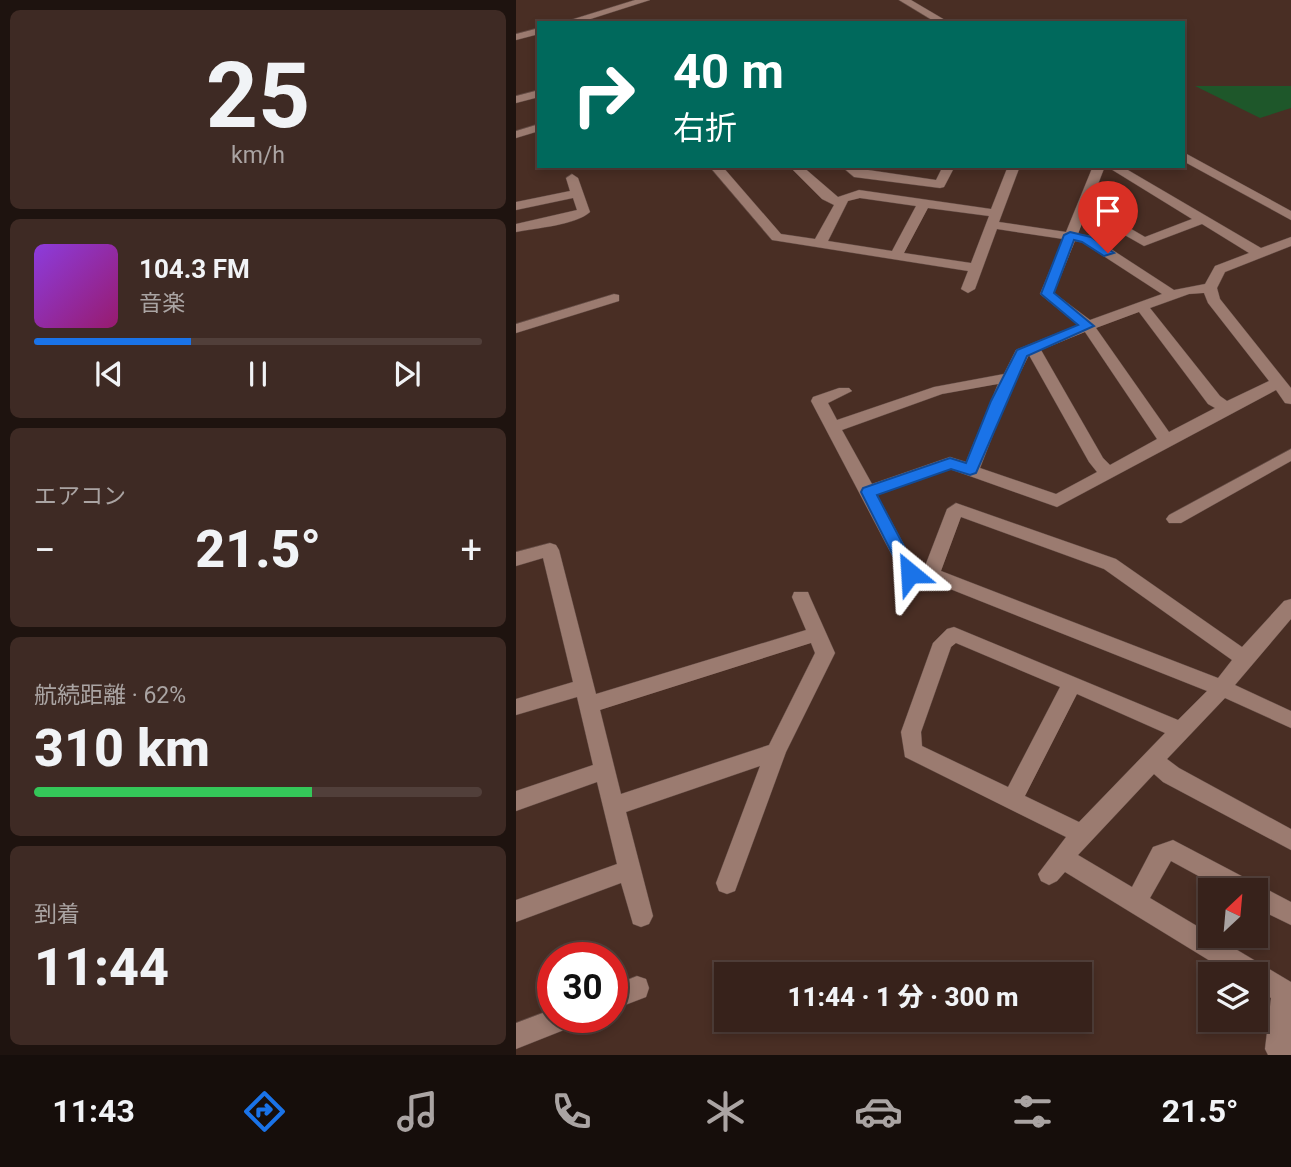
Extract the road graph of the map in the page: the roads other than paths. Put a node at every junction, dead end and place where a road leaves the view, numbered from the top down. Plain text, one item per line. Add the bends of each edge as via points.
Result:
1 (645, 0) edge
2 (904, 0) edge
3 (575, 21) edge
4 (941, 21) edge
5 (537, 31) edge
6 (516, 37) edge
7 (537, 94) edge
8 (516, 100) edge
9 (537, 128) edge
10 (516, 135) edge
11 (1185, 157) edge
12 (717, 168) edge
13 (797, 168) edge
14 (849, 168) edge
15 (948, 168) edge
16 (1013, 168) edge
17 (1098, 168) edge
18 (1115, 168) edge
19 (572, 178) dead end
20 (577, 193) junction
21 (840, 203) junction
22 (924, 203) junction
23 (516, 205) edge
24 (1081, 205) junction
25 (1291, 216) edge
26 (995, 219) junction
27 (1204, 219) junction
28 (516, 228) edge
29 (1070, 235) junction
30 (1291, 241) edge
31 (820, 243) junction
32 (1260, 254) junction
33 (896, 255) junction
34 (975, 268) junction
35 (1210, 288) junction
36 (968, 289) dead end
37 (1173, 295) junction
38 (614, 299) dead end
39 (1142, 307) junction
40 (1088, 326) junction
41 (516, 329) edge
42 (1033, 350) junction
43 (1011, 377) junction
44 (1278, 383) junction
45 (844, 391) dead end
46 (1291, 399) edge
47 (1226, 408) junction
48 (833, 427) junction
49 (1168, 441) junction
50 (1291, 454) edge
51 (970, 470) junction
52 (1108, 472) junction
53 (868, 492) junction
54 (1175, 519) dead end
55 (516, 559) edge
56 (910, 573) dead end
57 (801, 597) dead end
58 (1289, 610) edge
59 (817, 634) junction
60 (1244, 658) junction
61 (1071, 684) junction
62 (1222, 688) junction
63 (586, 696) junction
64 (516, 706) edge
65 (1291, 720) edge
66 (1179, 731) junction
67 (776, 752) junction
68 (1152, 760) junction
69 (605, 770) junction
70 (1012, 800) junction
71 (516, 801) edge
72 (613, 806) junction
73 (1082, 834) junction
74 (1291, 840) edge
75 (629, 870) junction
76 (1224, 878) edge
77 (727, 883) dead end
78 (1136, 902) junction
79 (1268, 902) edge
80 (516, 911) edge
81 (1291, 914) edge
82 (641, 916) dead end
83 (1235, 962) edge
84 (1268, 982) edge
85 (637, 988) dead end
86 (628, 992) edge
87 (537, 1028) edge
88 (516, 1036) edge
89 (1281, 1055) edge

1 - 3 street
2 - 4 street
5 - 6 street
7 - 8 street
9 - 10 street
11 - 25 street
12 - 31 street via 777,237
13 - 21 street
14 - 15 street via 854,173 940,184
16 - 26 street
17 - 24 street
18 - 27 street
19 - 20 street
20 - 23 street
20 - 28 street via 584,212
21 - 22 street via 859,194
21 - 31 street
22 - 26 street
22 - 33 street
24 - 27 street via 1144,242
24 - 29 street
26 - 29 street
26 - 34 street
27 - 32 street
29 - 37 street via 1086,239
29 - 40 street via 1047,294
30 - 32 street
31 - 33 street
32 - 35 street via 1220,269
33 - 34 street
34 - 36 street
35 - 37 street
35 - 44 street via 1213,300
37 - 39 street
38 - 41 street
39 - 40 street
39 - 47 street via 1214,400
40 - 42 street
40 - 49 street
42 - 43 street via 1021,353
42 - 52 street via 1097,462
43 - 48 street via 939,390
43 - 51 street
44 - 46 street
44 - 47 street
45 - 48 street via 819,401
47 - 49 street
48 - 53 street
49 - 52 street
50 - 54 street
51 - 52 street via 1057,500
51 - 53 street via 950,463
53 - 56 street
55 - 63 street via 550,550
57 - 59 street
58 - 60 street
59 - 63 street
59 - 67 street via 825,653
60 - 62 street
60 - 62 street via 1110,564 956,509 931,574
61 - 66 street
61 - 70 street
61 - 70 street via 954,634 943,643 910,732 912,751
62 - 65 street
62 - 66 street
63 - 64 street
63 - 69 street
66 - 68 street
67 - 72 street
67 - 77 street
68 - 73 street
68 - 74 street via 1171,775
69 - 71 street
69 - 72 street
70 - 73 street
72 - 75 street
73 - 78 street via 1056,866
75 - 80 street
75 - 82 street
76 - 78 street via 1173,850 1161,855
78 - 83 street
79 - 81 street
84 - 89 street via 1284,992
85 - 86 street
87 - 88 street

